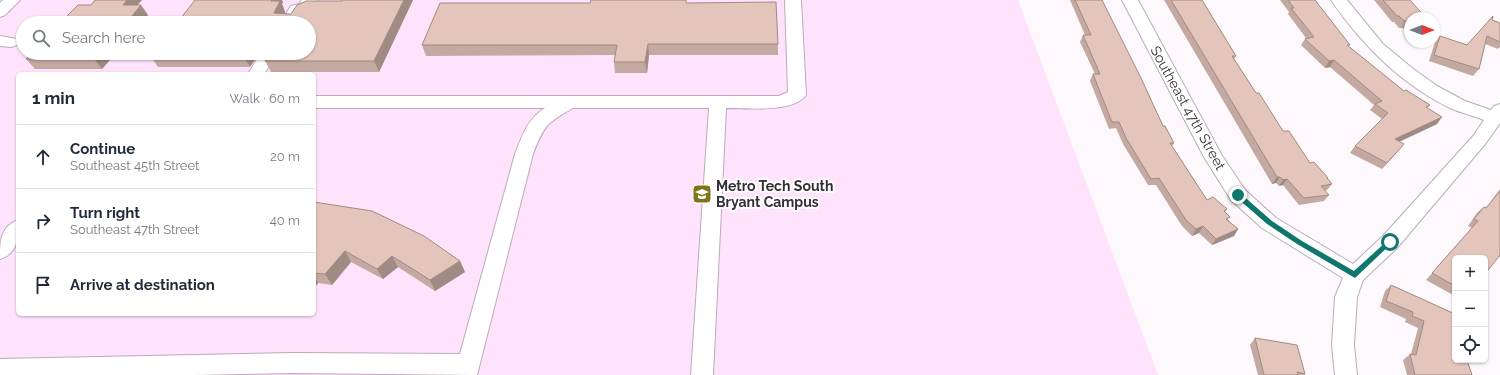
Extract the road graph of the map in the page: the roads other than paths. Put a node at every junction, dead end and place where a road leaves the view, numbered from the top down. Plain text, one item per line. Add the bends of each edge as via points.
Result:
1 (12, 0) edge
2 (310, 0) edge
3 (793, 0) edge
4 (1130, 0) edge
5 (1339, 0) edge
6 (0, 12) edge
7 (292, 16) edge
8 (265, 60) edge
9 (257, 72) edge
10 (316, 102) edge
11 (718, 102) junction
12 (570, 103) junction
13 (1498, 114) edge
14 (16, 231) edge
15 (0, 251) edge
16 (1355, 275) junction
17 (292, 369) edge
18 (417, 369) edge
19 (0, 370) edge
20 (178, 370) edge
21 (240, 370) edge
22 (467, 370) edge
23 (126, 371) edge
24 (702, 375) edge
25 (1346, 375) edge

1 - 6 street
2 - 7 street via 304,9 296,9
3 - 11 street via 797,95 781,102
4 - 16 street, Southeast 47th Street via 1213,157 1238,195 1269,223
5 - 13 street via 1377,47 1431,90 1459,105
8 - 9 street
10 - 12 street
11 - 12 street
11 - 24 street
12 - 22 street via 550,112 535,126 524,154
13 - 16 street via 1480,139 1390,242
14 - 15 street
16 - 25 street via 1346,297 1343,345
17 - 18 street
17 - 21 street
18 - 22 street
19 - 23 street
20 - 21 street
20 - 23 street

